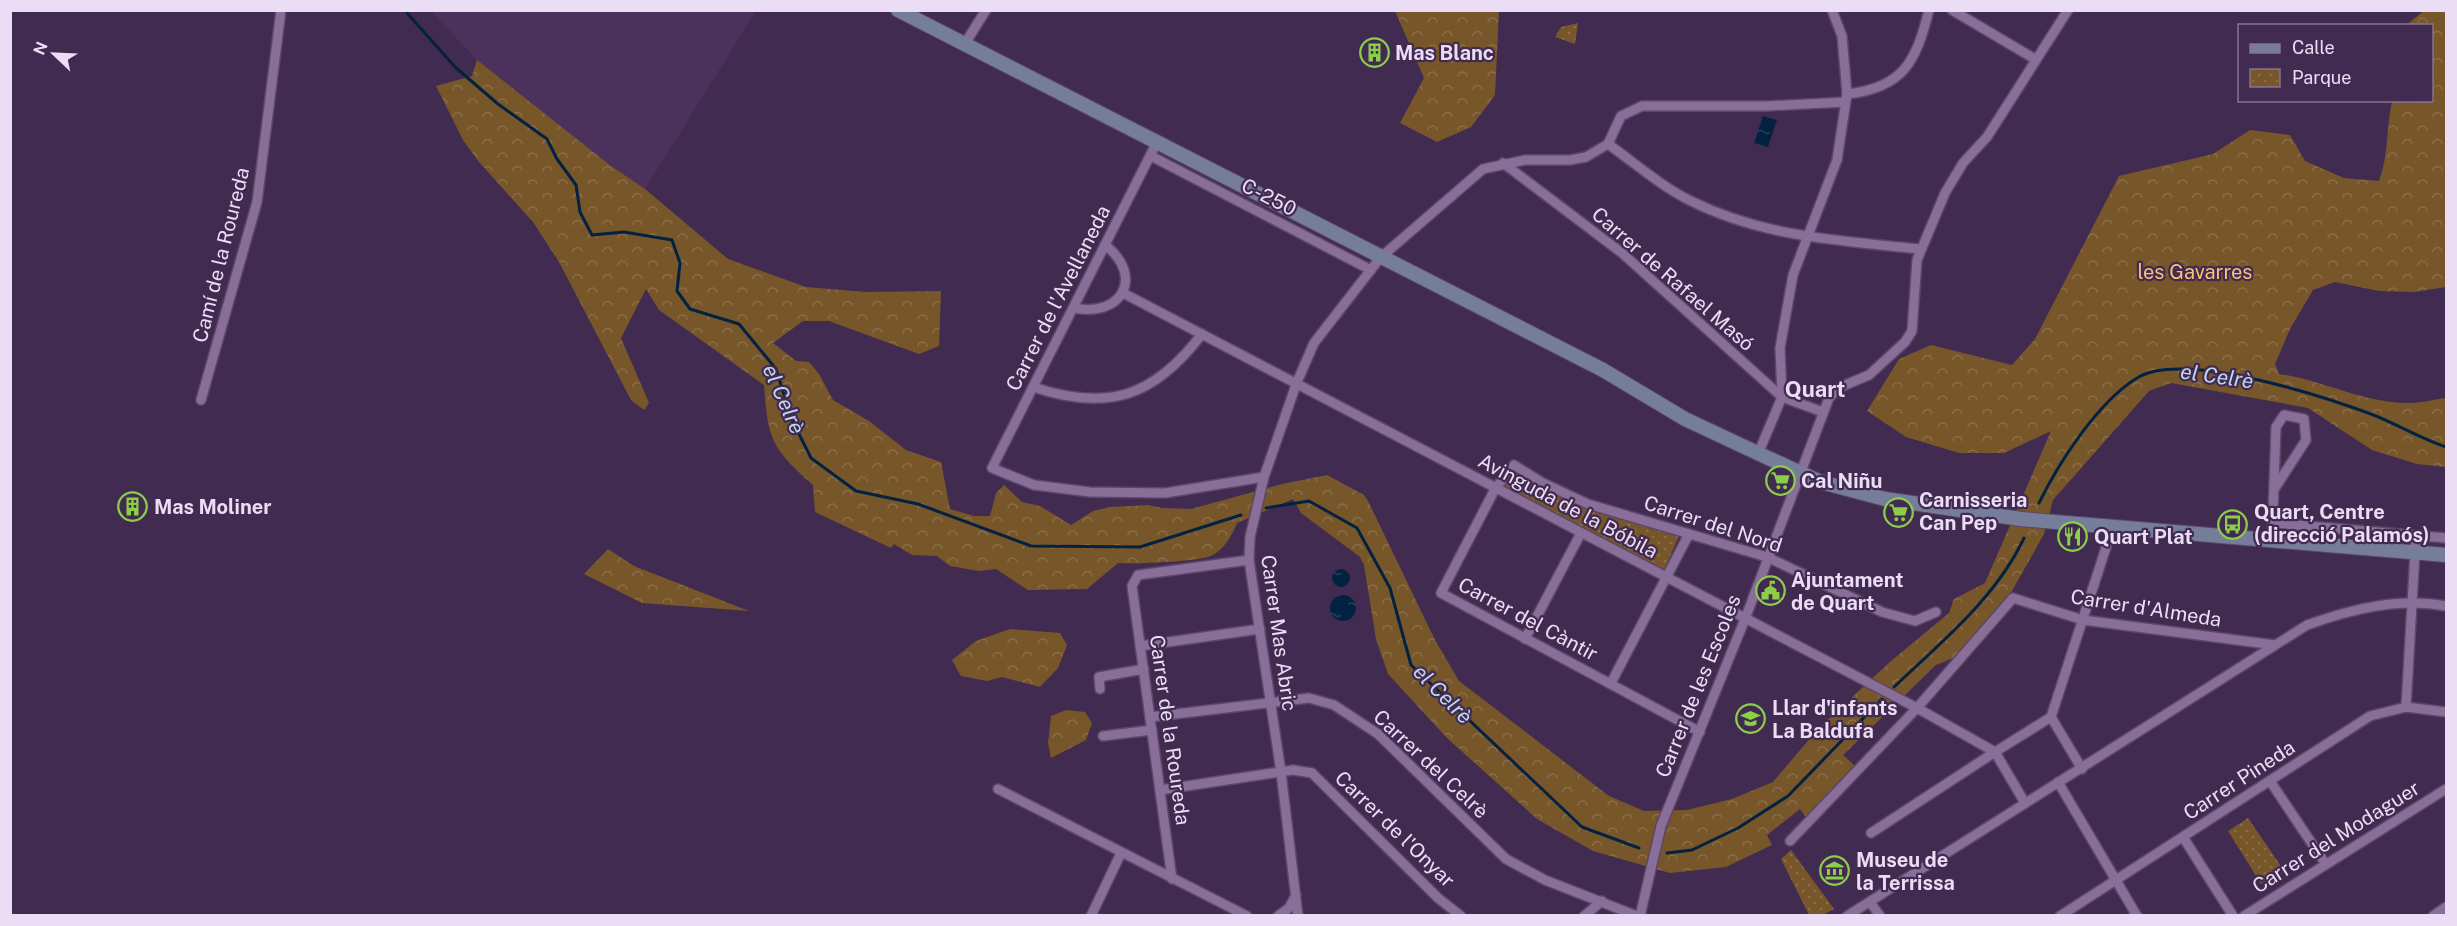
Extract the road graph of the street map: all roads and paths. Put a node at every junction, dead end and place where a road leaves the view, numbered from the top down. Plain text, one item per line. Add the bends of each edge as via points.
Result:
1 (281, 10) edge
2 (898, 10) edge
3 (986, 10) edge
4 (1832, 10) edge
5 (1929, 10) edge
6 (1952, 10) edge
7 (2068, 10) edge
8 (964, 45) junction
9 (2035, 59) junction
10 (1846, 98) junction
11 (1608, 144) junction
12 (1154, 150) junction
13 (1503, 164) junction
14 (1807, 238) junction
15 (1105, 245) junction
16 (1920, 249) junction
17 (1380, 258) junction
18 (1371, 270) junction
19 (1123, 293) junction
20 (1074, 308) junction
21 (1202, 334) junction
22 (1297, 382) junction
23 (1033, 387) junction
24 (1782, 397) junction
25 (201, 400) dead end
26 (1822, 412) junction
27 (1758, 454) junction
28 (1799, 472) junction
29 (1263, 477) junction
30 (2275, 488) junction
31 (1495, 489) junction
32 (2273, 523) junction
33 (2113, 526) junction
34 (1581, 533) junction
35 (1689, 534) junction
36 (2416, 535) junction
37 (2446, 538) edge
38 (2272, 540) junction
39 (2415, 552) junction
40 (2446, 555) edge
41 (1767, 557) junction
42 (1249, 560) junction
43 (1666, 578) junction
44 (2411, 603) junction
45 (2446, 606) edge
46 (1936, 612) dead end
47 (1745, 619) junction
48 (2083, 620) junction
49 (1260, 629) junction
50 (1525, 639) junction
51 (2275, 645) junction
52 (1140, 646) junction
53 (1144, 669) junction
54 (1611, 683) junction
55 (1100, 689) dead end
56 (1271, 703) junction
57 (2406, 707) junction
58 (1917, 708) junction
59 (2446, 712) edge
60 (1150, 717) junction
61 (2051, 717) junction
62 (1152, 730) junction
63 (1700, 732) junction
64 (1103, 736) dead end
65 (1995, 752) junction
66 (2082, 769) junction
67 (1281, 772) junction
68 (2270, 781) junction
69 (2058, 782) junction
70 (998, 789) dead end
71 (2446, 789) edge
72 (1160, 790) junction
73 (2025, 803) junction
74 (1871, 832) dead end
75 (2183, 837) junction
76 (1790, 840) dead end
77 (1121, 853) junction
78 (2325, 863) junction
79 (1172, 879) junction
80 (2115, 880) junction
81 (1296, 895) junction
82 (1602, 901) junction
83 (1870, 902) junction
84 (2446, 907) edge
85 (1091, 915) edge
86 (1247, 915) edge
87 (1278, 915) edge
88 (1298, 915) edge
89 (1461, 915) edge
90 (1584, 915) edge
91 (1638, 915) edge
92 (1847, 915) edge
93 (1880, 915) edge
94 (2060, 915) edge
95 (2137, 915) edge
96 (2233, 915) edge
97 (2244, 915) edge
98 (2433, 915) edge

1 - 25 street, Camí de la Roureda via 256,202
2 - 8 main road, C-250
3 - 8 street
4 - 10 street via 1842,36
5 - 10 street via 1921,40 1904,71 1874,91
6 - 9 street
7 - 9 street, Carrer de les Escoles
8 - 12 main road, C-250
9 - 16 street, Carrer de les Escoles via 1987,137 1963,163
10 - 11 street via 1767,106 1642,106 1621,116
10 - 14 street via 1836,160
11 - 13 street, Carrer Mas Abric via 1586,157
11 - 14 street via 1690,201 1743,222
12 - 15 street, Carrer de l'Avellaneda
12 - 17 main road, C-250
12 - 18 street, C-250
13 - 17 street, Carrer Mas Abric via 1483,169
13 - 24 street, Carrer de Rafael Masó via 1622,253
14 - 16 street
14 - 24 street via 1793,274 1780,348
15 - 19 street via 1119,256 1124,268
15 - 20 street, Carrer de l'Avellaneda
16 - 26 street, Carrer de les Escoles via 1912,331 1869,375 1838,388
17 - 18 street, Carrer Mas Abric
17 - 27 main road, C-250 via 1603,370 1685,419
18 - 22 street, Carrer Mas Abric via 1314,343
19 - 20 street via 1102,309
19 - 21 street, Avinguda de la Bóbila
20 - 23 street, Carrer de l'Avellaneda
21 - 22 street, Avinguda de la Bóbila
21 - 23 street via 1181,362 1161,378 1127,394 1086,400
22 - 29 street, Carrer Mas Abric
22 - 31 street, Avinguda de la Bóbila
23 - 29 street, Carrer de l'Avellaneda via 992,468 1034,485 1090,492 1165,493
24 - 26 street, Carrer de Rafael Masó
24 - 27 street
26 - 28 street, Carrer de les Escoles
27 - 28 main road, C-250
28 - 33 main road, C-250 via 1885,500 2015,518
28 - 41 street, Carrer de les Escoles
29 - 42 street, Carrer Mas Abric
30 - 30 street via 2276,427 2284,415 2304,419 2306,440
30 - 32 street
31 - 34 street, Avinguda de la Bóbila
31 - 35 street, Carrer del Nord via 1514,465 1588,504
31 - 50 street, Carrer del Càntir via 1441,593
32 - 36 street
32 - 38 street
33 - 38 main road, C-250
33 - 48 street
34 - 43 street, Avinguda de la Bóbila
34 - 50 street
35 - 41 street, Carrer del Nord
35 - 43 street
36 - 37 street
36 - 39 street
38 - 39 main road, C-250
39 - 40 main road, C-250
39 - 44 street
41 - 46 street, Carrer del Nord via 1882,612 1915,621
41 - 47 street, Carrer de les Escoles
42 - 49 street, Carrer Mas Abric
42 - 52 street, Carrer de la Roureda via 1138,575 1132,586
43 - 47 street, Avinguda de la Bóbila
43 - 54 street
44 - 45 street
44 - 51 street via 2339,614 2307,625
44 - 57 street
47 - 58 street, Avinguda de la Bóbila
47 - 63 street, Carrer de les Escoles
48 - 51 street, Carrer d'Almeda
48 - 58 street, Carrer d'Almeda via 2013,598
48 - 61 street
49 - 52 street
49 - 56 street, Carrer Mas Abric
50 - 54 street, Carrer del Càntir
51 - 66 street
52 - 53 street, Carrer de la Roureda
53 - 55 street via 1099,677
53 - 60 street, Carrer de la Roureda
54 - 63 street, Carrer del Càntir
56 - 60 street, Carrer del Celrè
56 - 67 street, Carrer Mas Abric
56 - 82 street, Carrer del Celrè via 1309,698 1334,705 1378,734 1506,859
57 - 59 street, Carrer Pineda
57 - 68 street, Carrer Pineda via 2370,716
58 - 65 street, Avinguda de la Bóbila
58 - 76 street
60 - 62 street, Carrer de la Roureda
61 - 65 street
61 - 66 street
62 - 64 street
62 - 72 street, Carrer de la Roureda
63 - 91 street, Carrer de les Escoles via 1661,826
65 - 73 street
65 - 74 street
66 - 69 street
67 - 72 street, Carrer de l'Onyar
67 - 81 street, Carrer Mas Abric
67 - 89 street, Carrer de l'Onyar via 1311,773 1438,898
68 - 75 street, Carrer Pineda
68 - 78 street
69 - 73 street
69 - 80 street
70 - 77 street
71 - 78 street, Carrer del Modaguer
72 - 79 street, Carrer de la Roureda
73 - 83 street
75 - 80 street, Carrer Pineda
75 - 96 street
77 - 79 street
77 - 85 street
78 - 97 street, Carrer del Modaguer
79 - 86 street
80 - 94 street, Carrer Pineda
80 - 95 street
81 - 87 street via 1289,908
81 - 88 street, Carrer Mas Abric
82 - 90 street
82 - 91 street, Carrer del Celrè
83 - 92 street
83 - 93 street
84 - 98 street

